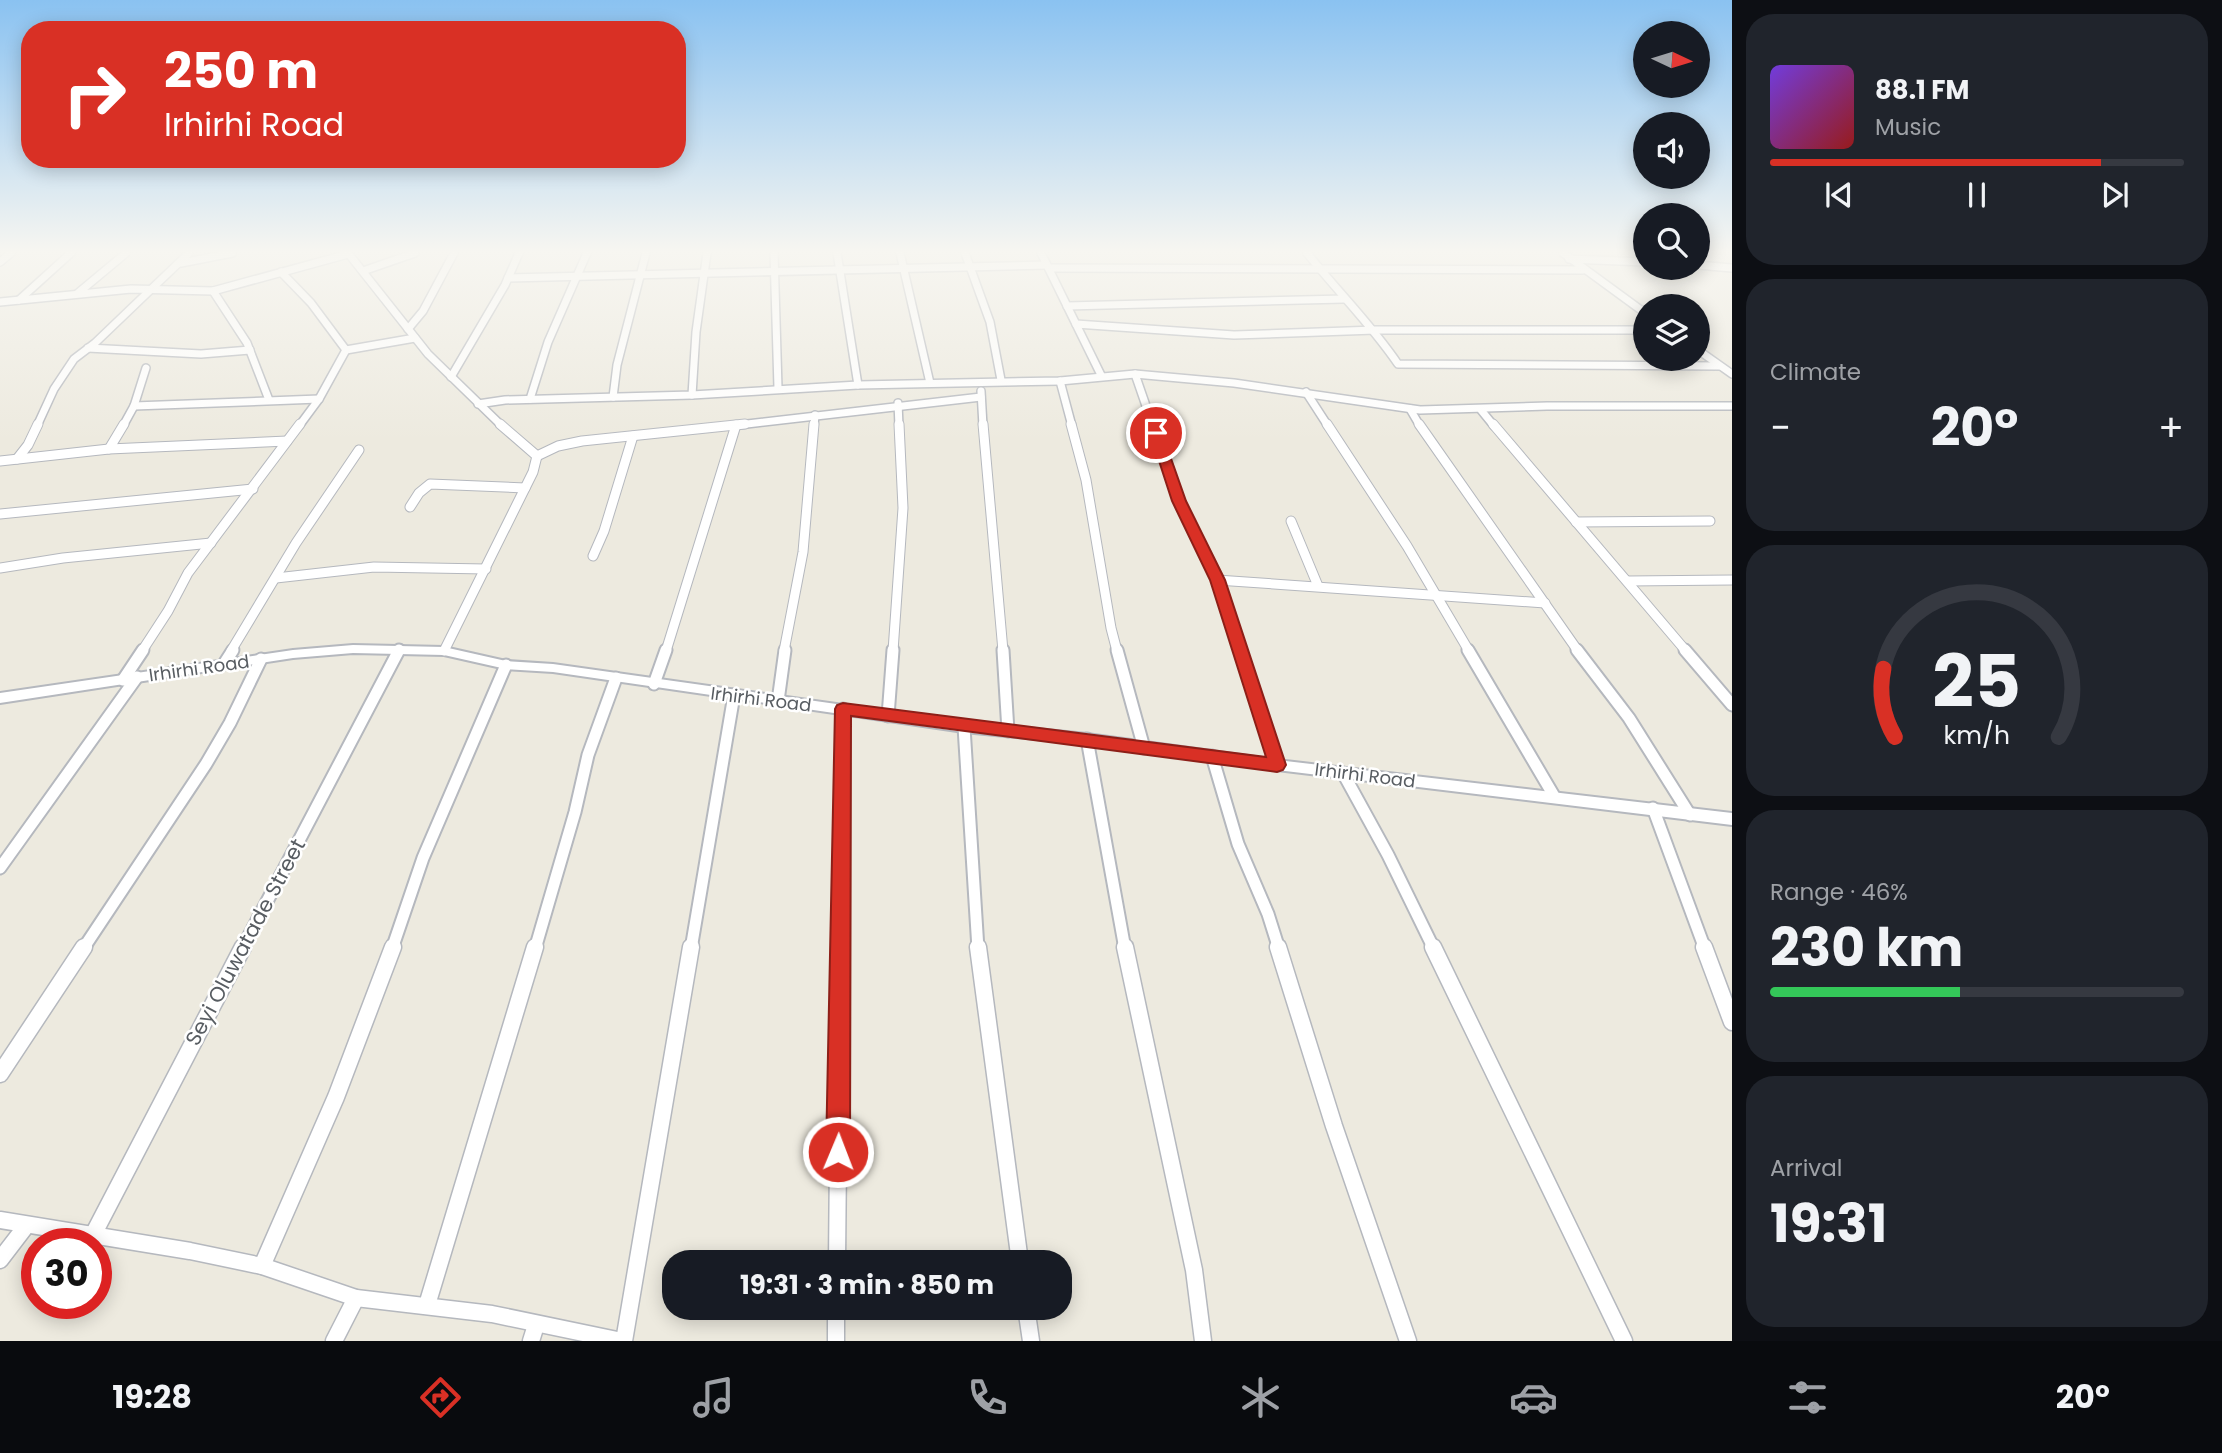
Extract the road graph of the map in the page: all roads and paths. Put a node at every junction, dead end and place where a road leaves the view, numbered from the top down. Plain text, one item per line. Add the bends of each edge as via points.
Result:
1 (123, 316) edge
2 (230, 316) edge
3 (320, 316) edge
4 (398, 316) edge
5 (419, 316) edge
6 (486, 316) edge
7 (560, 316) edge
8 (631, 316) edge
9 (700, 316) edge
10 (776, 316) edge
11 (846, 316) edge
12 (914, 316) edge
13 (988, 316) edge
14 (1072, 316) edge
15 (1360, 316) edge
16 (1076, 324) junction
17 (408, 329) junction
18 (1375, 330) junction
19 (1633, 330) edge
20 (415, 338) junction
21 (88, 348) junction
22 (250, 350) junction
23 (346, 350) junction
24 (1710, 359) edge
25 (1719, 366) junction
26 (146, 368) dead end
27 (1135, 374) junction
28 (1732, 374) edge
29 (1101, 375) junction
30 (451, 377) junction
31 (1001, 380) junction
32 (981, 381) junction
33 (1060, 381) junction
34 (930, 383) junction
35 (858, 385) junction
36 (778, 388) junction
37 (1306, 392) junction
38 (692, 395) junction
39 (613, 397) junction
40 (981, 397) junction
41 (319, 399) junction
42 (530, 399) junction
43 (269, 400) junction
44 (478, 404) junction
45 (898, 404) junction
46 (134, 406) junction
47 (1732, 407) edge
48 (1410, 409) junction
49 (1482, 410) junction
50 (815, 415) junction
51 (736, 425) junction
52 (633, 436) junction
53 (287, 441) junction
54 (109, 449) junction
55 (359, 450) dead end
56 (537, 456) junction
57 (17, 458) junction
58 (0, 461) edge
59 (525, 488) junction
60 (253, 489) junction
61 (410, 507) dead end
62 (0, 514) edge
63 (1290, 521) dead end
64 (1710, 521) dead end
65 (1576, 522) junction
66 (211, 543) junction
67 (593, 556) dead end
68 (0, 568) edge
69 (486, 569) junction
70 (276, 578) junction
71 (1217, 580) junction
72 (1732, 580) edge
73 (1628, 581) junction
74 (1318, 586) junction
75 (1436, 595) junction
76 (1545, 603) junction
77 (399, 650) junction
78 (444, 651) junction
79 (261, 659) junction
80 (224, 664) junction
81 (506, 665) junction
82 (130, 678) junction
83 (616, 678) junction
84 (654, 684) junction
85 (734, 695) junction
86 (0, 698) edge
87 (778, 701) junction
88 (1732, 705) edge
89 (843, 709) junction
90 (888, 716) junction
91 (964, 727) junction
92 (1007, 731) junction
93 (1087, 739) junction
94 (1144, 748) junction
95 (1212, 756) junction
96 (1277, 765) junction
97 (1343, 773) junction
98 (1554, 796) junction
99 (1653, 808) junction
100 (1690, 815) junction
101 (1732, 819) edge
102 (0, 868) edge
103 (1732, 1023) edge
104 (0, 1074) edge
105 (0, 1220) edge
106 (26, 1226) junction
107 (41, 1228) edge
108 (97, 1228) edge
109 (112, 1238) edge
110 (837, 1250) edge
111 (1018, 1250) edge
112 (0, 1260) edge
113 (262, 1266) junction
114 (356, 1298) junction
115 (427, 1306) junction
116 (836, 1320) edge
117 (1029, 1320) edge
118 (533, 1333) edge
119 (334, 1341) edge
120 (623, 1341) edge
121 (836, 1341) edge
122 (1031, 1341) edge
123 (1203, 1341) edge
124 (1408, 1341) edge
125 (1624, 1341) edge

1 - 21 street
2 - 22 street
3 - 23 street
4 - 17 street
5 - 17 street
6 - 30 street
7 - 42 street
8 - 39 street
9 - 38 street
10 - 36 street
11 - 35 street
12 - 34 street
13 - 31 street
14 - 16 street
15 - 18 street
16 - 18 street via 1234,335
16 - 29 street
17 - 20 street
18 - 19 street
18 - 25 street via 1400,365
20 - 23 street
20 - 30 street
21 - 22 street via 201,354
21 - 57 street via 70,363
22 - 43 street
23 - 41 street
24 - 25 street
25 - 28 street
26 - 46 street
27 - 29 street
27 - 37 street
27 - 71 street via 1179,501
29 - 33 street
30 - 44 street
31 - 32 street
31 - 33 street
32 - 34 street
32 - 40 street
33 - 94 street via 1086,481 1111,628
34 - 35 street
35 - 36 street
36 - 38 street
37 - 48 street
37 - 75 street
38 - 39 street
39 - 42 street
40 - 45 street
40 - 92 street
41 - 43 street
41 - 53 street
42 - 44 street
43 - 46 street
44 - 56 street
45 - 50 street
45 - 90 street via 903,508
46 - 54 street
47 - 49 street via 1547,405
48 - 49 street
48 - 76 street
49 - 65 street
50 - 51 street
50 - 87 street via 803,552
51 - 52 street
51 - 84 street
52 - 56 street via 566,443
52 - 67 street
53 - 54 street
53 - 60 street
54 - 57 street
55 - 70 street
56 - 59 street
57 - 58 street
59 - 61 street via 430,484
59 - 69 street
60 - 62 street
60 - 66 street
63 - 74 street
64 - 65 street
65 - 73 street
66 - 68 street
66 - 82 street via 188,573
69 - 70 street via 374,567
69 - 78 street
70 - 80 street
71 - 74 street
71 - 96 street
72 - 73 street
73 - 88 street
74 - 75 street
75 - 76 street
75 - 98 street
76 - 100 street via 1629,718
77 - 78 street, Irhirhi Road
77 - 79 street, Irhirhi Road via 353,649
77 - 108 street, Seyi Oluwatade Street
78 - 81 street, Irhirhi Road
79 - 80 street, Irhirhi Road
79 - 104 street via 206,764
80 - 82 street, Irhirhi Road
81 - 83 street, Irhirhi Road
81 - 113 street via 423,858 382,982
82 - 86 street, Irhirhi Road
82 - 102 street
83 - 84 street, Irhirhi Road
83 - 115 street via 588,755 575,812
84 - 85 street, Irhirhi Road
85 - 87 street, Irhirhi Road
85 - 120 street
87 - 89 street, Irhirhi Road
89 - 90 street, Irhirhi Road
89 - 110 street
90 - 91 street, Irhirhi Road
91 - 92 street, Irhirhi Road
91 - 111 street via 979,960
92 - 93 street, Irhirhi Road
93 - 94 street, Irhirhi Road
93 - 123 street via 1118,917 1194,1270
94 - 95 street, Irhirhi Road
95 - 96 street, Irhirhi Road
95 - 124 street
96 - 97 street, Irhirhi Road
97 - 98 street, Irhirhi Road
97 - 125 street via 1388,855
98 - 99 street, Irhirhi Road
99 - 100 street, Irhirhi Road
99 - 103 street
100 - 101 street, Irhirhi Road
105 - 106 street
106 - 107 street
106 - 112 street
109 - 113 street
113 - 114 street
114 - 115 street
114 - 119 street
115 - 118 street via 492,1314
116 - 121 street
117 - 122 street
118 - 120 street

